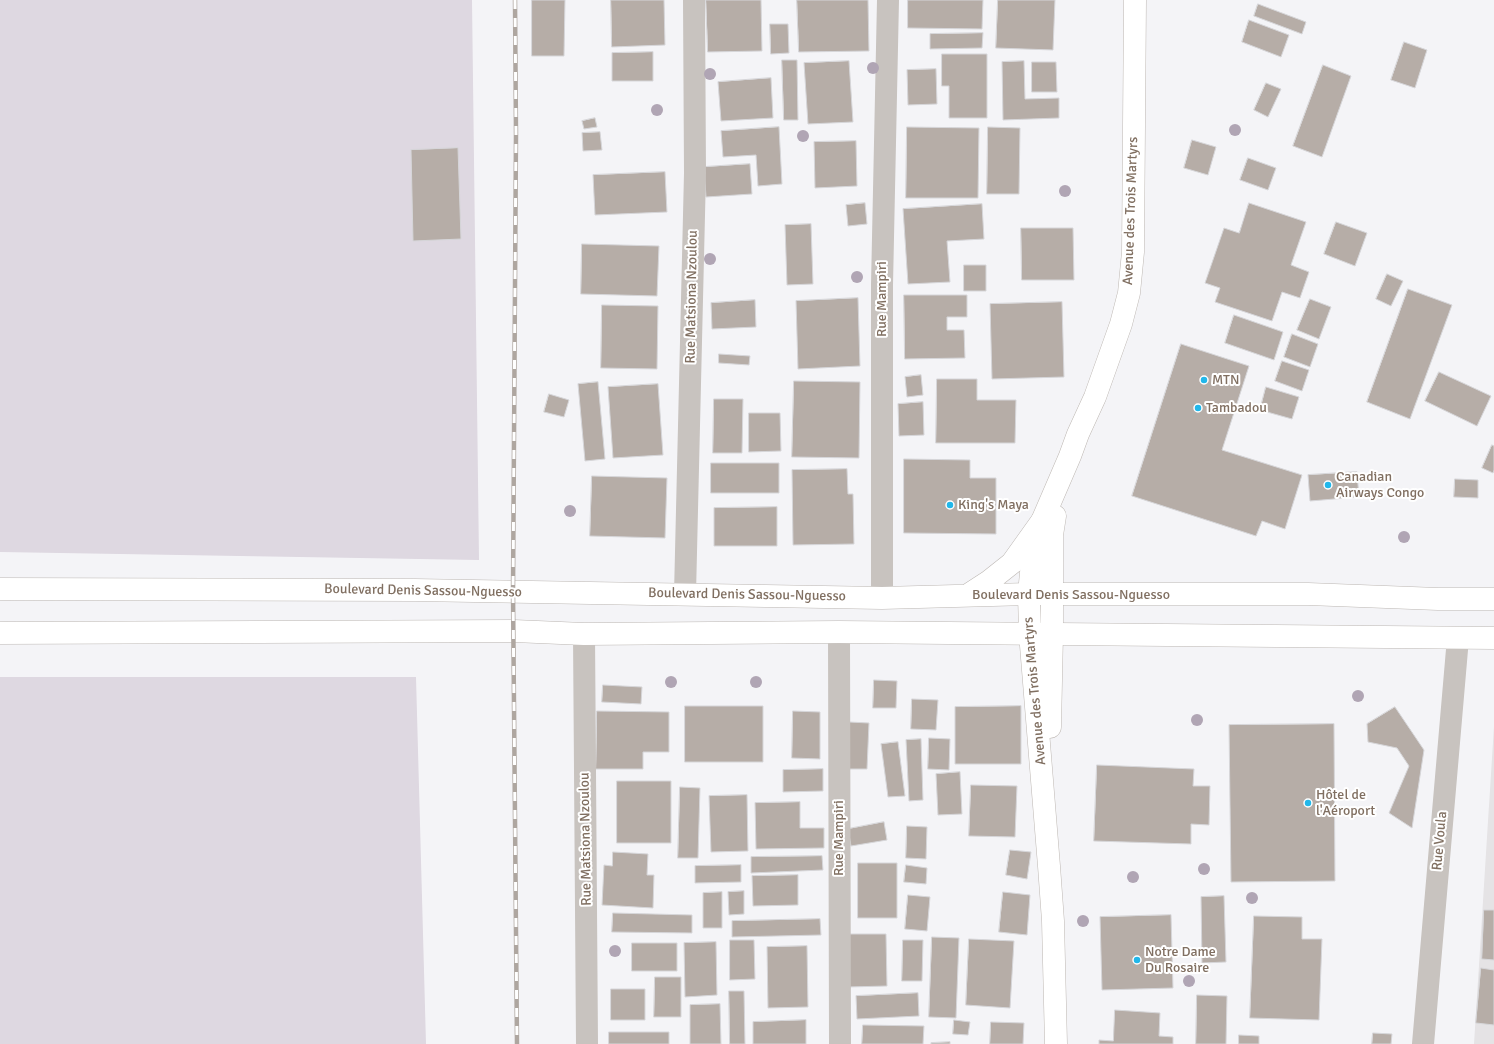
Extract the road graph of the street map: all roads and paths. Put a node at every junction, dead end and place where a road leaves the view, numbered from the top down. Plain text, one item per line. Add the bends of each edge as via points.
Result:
1 (694, 0) edge
2 (888, 0) edge
3 (1135, 0) edge
4 (1059, 482) junction
5 (1042, 521) junction
6 (0, 589) edge
7 (685, 594) junction
8 (1028, 594) junction
9 (1052, 594) junction
10 (968, 595) junction
11 (882, 598) junction
12 (1494, 599) edge
13 (839, 632) junction
14 (1030, 633) junction
15 (0, 634) edge
16 (584, 634) junction
17 (1052, 634) junction
18 (1458, 638) junction
19 (1494, 638) edge
20 (1047, 832) junction
21 (587, 1044) edge
22 (840, 1044) edge
23 (1056, 1044) edge
24 (1423, 1044) edge

1 - 7 street, Rue Matsiona Nzoulou via 695,181
2 - 11 street, Rue Mampiri via 882,285
3 - 4 main road, Avenue des Trois Martyrs via 1133,252 1129,293 1121,324 1097,390
4 - 5 main road, Avenue des Trois Martyrs
4 - 9 main road, Avenue des Trois Martyrs via 1052,535
5 - 8 main road, Avenue des Trois Martyrs via 1032,562
5 - 10 main road via 1012,563
6 - 7 main road, Boulevard Denis Sassou-Nguesso via 415,590
7 - 11 main road, Boulevard Denis Sassou-Nguesso
8 - 9 main road, Boulevard Denis Sassou-Nguesso
8 - 10 main road, Boulevard Denis Sassou-Nguesso
8 - 14 main road, Avenue des Trois Martyrs
9 - 12 main road, Boulevard Denis Sassou-Nguesso via 1308,594
9 - 17 main road, Avenue des Trois Martyrs
10 - 11 main road, Boulevard Denis Sassou-Nguesso
13 - 14 main road
13 - 16 main road
13 - 22 street, Rue Mampiri
14 - 17 main road
14 - 20 main road, Avenue des Trois Martyrs
15 - 16 main road via 514,631
16 - 21 street, Rue Matsiona Nzoulou
17 - 18 main road
17 - 20 main road, Avenue des Trois Martyrs
18 - 19 main road
18 - 24 street, Rue Voula
20 - 23 main road, Avenue des Trois Martyrs via 1053,921

